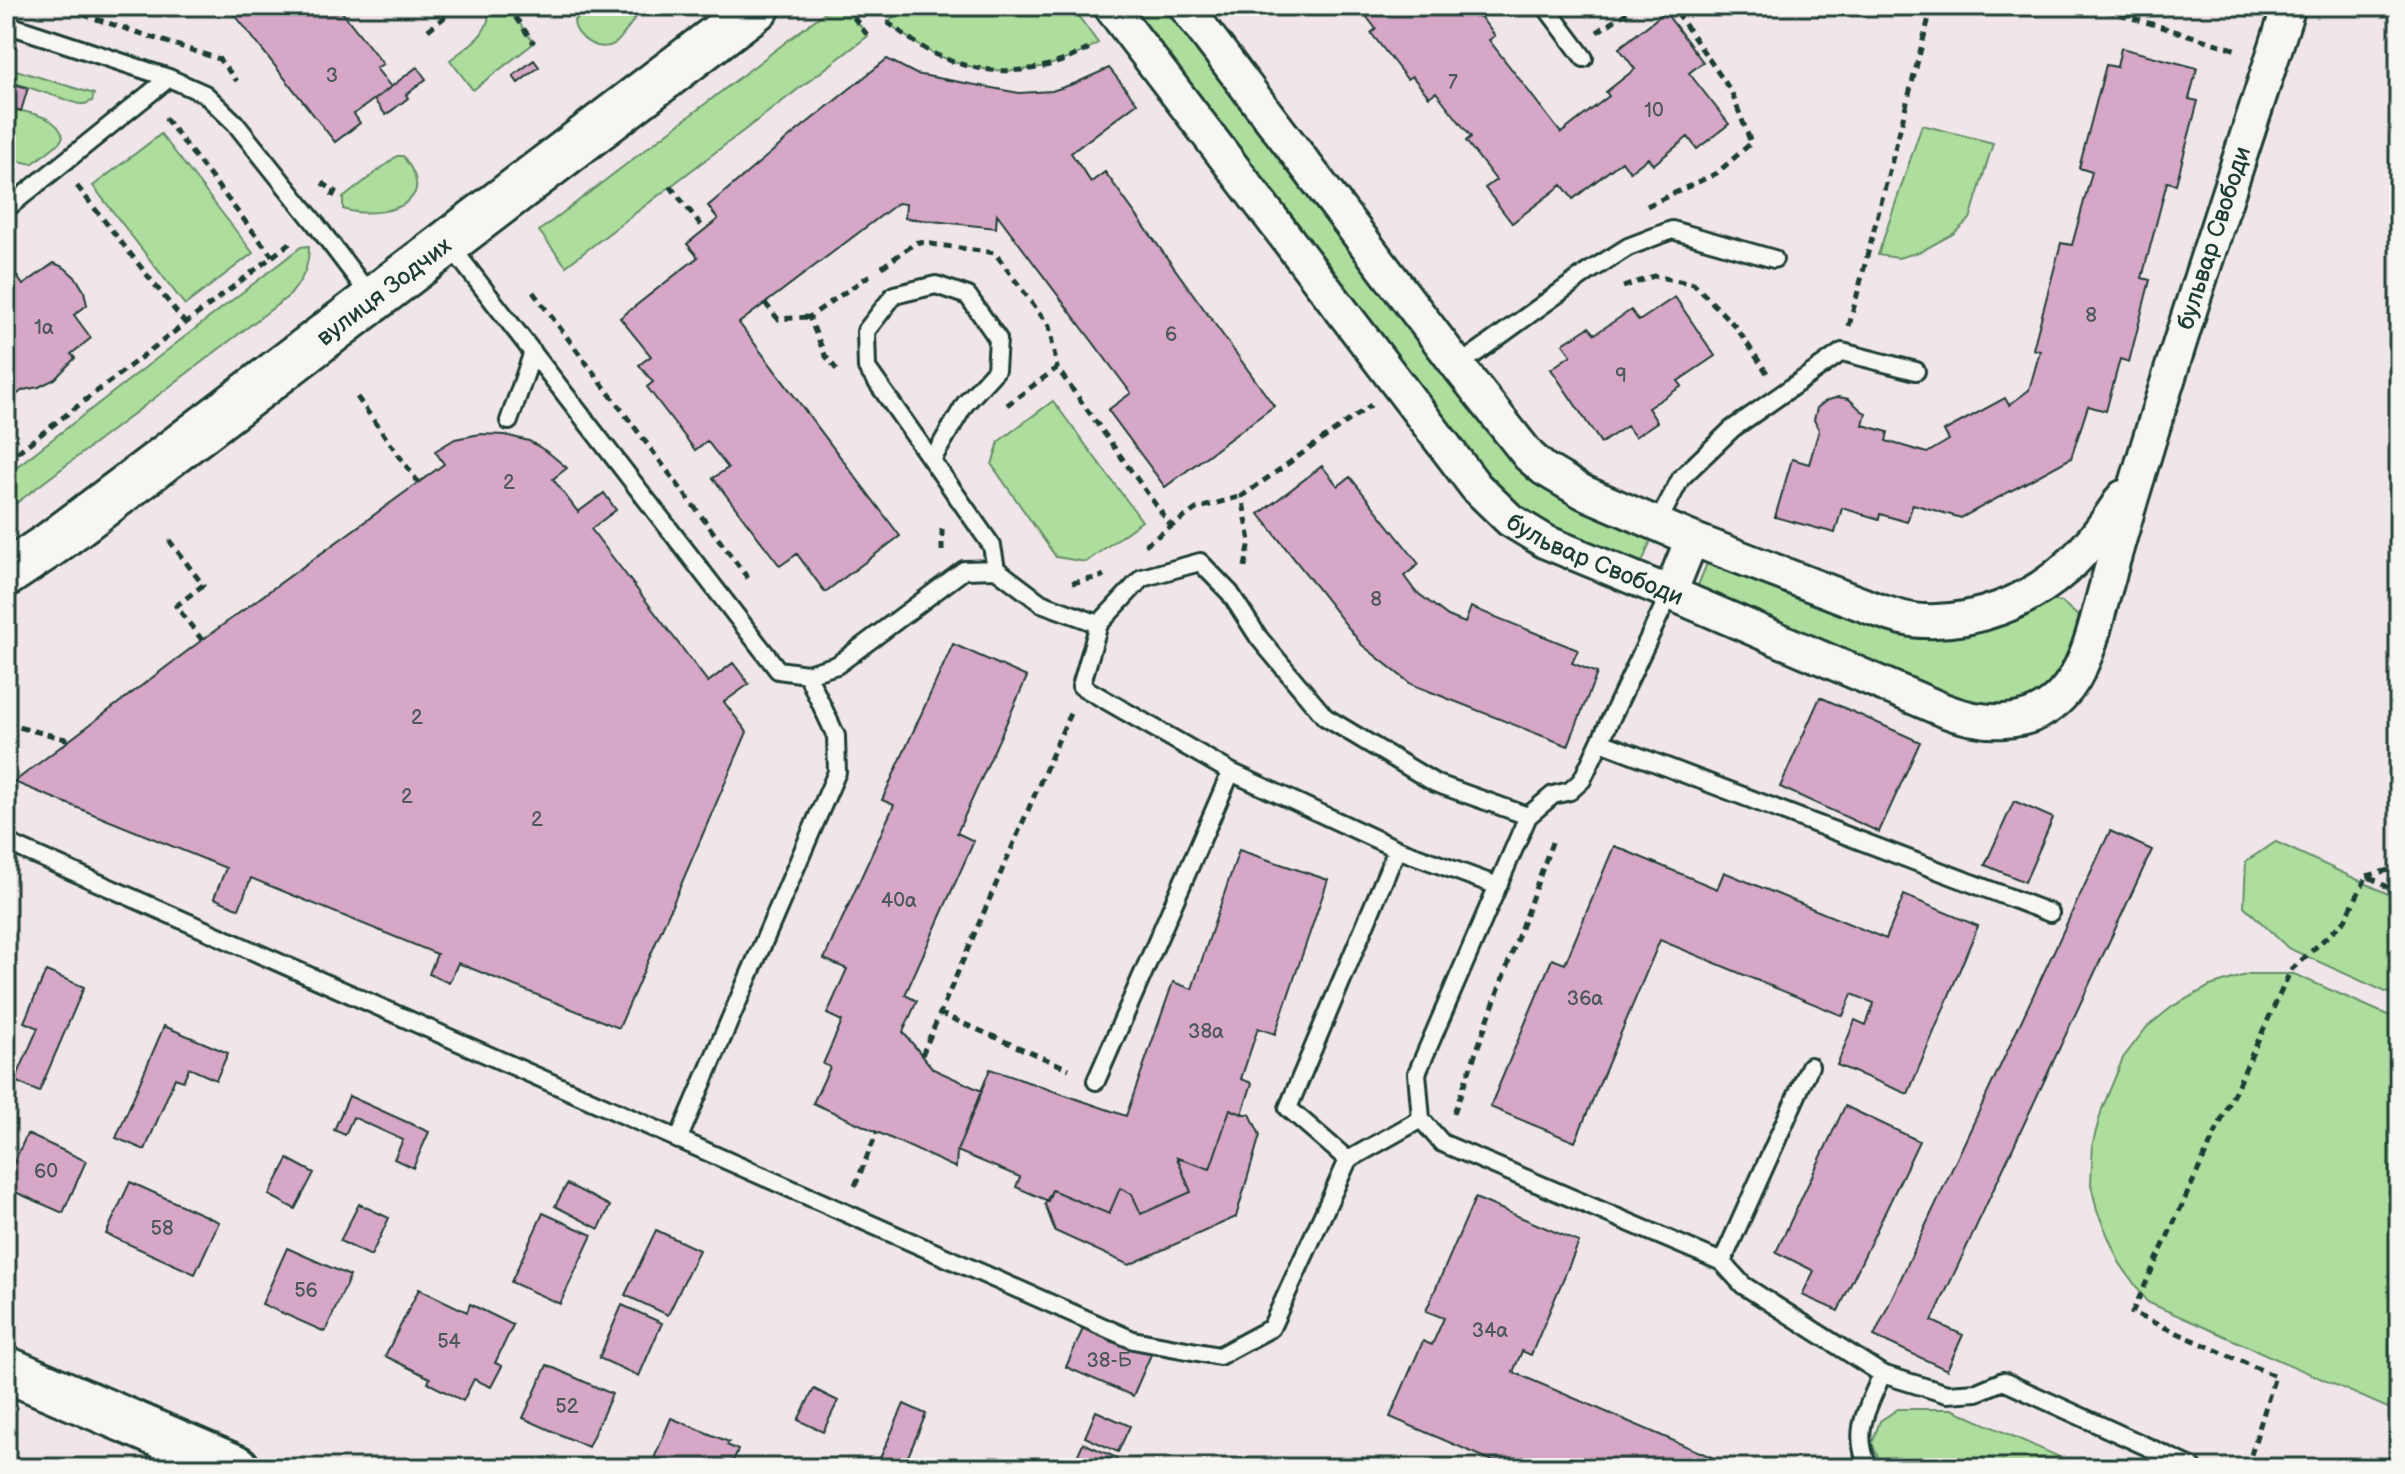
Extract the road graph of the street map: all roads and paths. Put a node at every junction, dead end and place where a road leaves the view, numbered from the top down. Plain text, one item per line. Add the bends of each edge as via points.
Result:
1 (459, 6) edge
2 (507, 6) edge
3 (758, 6) edge
4 (845, 6) edge
5 (1110, 6) edge
6 (1185, 6) edge
7 (1545, 6) edge
8 (1637, 6) edge
9 (1672, 6) edge
10 (1932, 6) edge
11 (2093, 6) edge
12 (2289, 6) edge
13 (887, 22) dead end
14 (6, 24) edge
15 (428, 30) dead end
16 (868, 36) dead end
17 (534, 43) dead end
18 (1098, 43) dead end
19 (2238, 50) dead end
20 (1579, 52) joint
21 (169, 78) junction
22 (147, 96) junction
23 (60, 165) junction
24 (670, 186) dead end
25 (335, 191) dead end
26 (1645, 207) dead end
27 (6, 209) edge
28 (315, 223) junction
29 (705, 230) dead end
30 (448, 242) junction
31 (272, 256) junction
32 (1774, 259) dead end
33 (1588, 272) junction
34 (533, 292) dead end
35 (373, 299) junction
36 (765, 303) dead end
37 (1854, 311) dead end
38 (809, 317) junction
39 (185, 323) junction
40 (533, 352) junction
41 (1458, 366) junction
42 (1057, 368) junction
43 (1916, 371) dead end
44 (845, 380) dead end
45 (1397, 386) junction
46 (1781, 394) junction
47 (357, 397) dead end
48 (1002, 409) dead end
49 (509, 421) dead end
50 (932, 460) junction
51 (6, 461) edge
52 (2140, 471) junction
53 (418, 482) dead end
54 (1242, 496) junction
55 (942, 513) dead end
56 (1657, 524) junction
57 (1171, 526) junction
58 (1692, 539) junction
59 (169, 540) dead end
60 (1134, 553) dead end
61 (941, 557) dead end
62 (1245, 567) dead end
63 (996, 569) junction
64 (1111, 569) dead end
65 (6, 574) edge
66 (1064, 584) dead end
67 (756, 590) dead end
68 (1670, 593) junction
69 (1099, 624) junction
70 (202, 640) dead end
71 (807, 674) junction
72 (1081, 686) junction
73 (6, 724) edge
74 (70, 740) dead end
75 (1601, 742) junction
76 (1231, 772) junction
77 (1570, 791) junction
78 (1528, 816) junction
79 (6, 842) edge
80 (1397, 849) junction
81 (2399, 867) edge
82 (2367, 876) junction
83 (1498, 886) junction
84 (2399, 893) edge
85 (2050, 913) dead end
86 (939, 1013) junction
87 (922, 1055) dead end
88 (1810, 1066) dead end
89 (1096, 1081) joint
90 (1421, 1119) junction
91 (877, 1132) dead end
92 (678, 1140) junction
93 (1442, 1143) junction
94 (1348, 1160) junction
95 (844, 1213) junction
96 (1722, 1262) junction
97 (6, 1369) edge
98 (1882, 1374) junction
99 (237, 1468) edge
100 (1869, 1468) edge
101 (2194, 1468) edge
102 (2247, 1468) edge

1 - 15 path
2 - 17 path
3 - 30 main road, вулиця Зодчих
4 - 16 path
5 - 45 street, бульвар Свободи
6 - 41 street, бульвар Свободи
7 - 20 lane
8 - 20 path
9 - 26 path via 1731,91 1751,143 1717,173
10 - 37 path
11 - 19 path
12 - 52 street, бульвар Свободи
13 - 18 path via 938,56 999,71 1059,63
14 - 21 lane
21 - 22 lane
21 - 28 lane via 205,94 235,123
22 - 23 lane
22 - 31 path
23 - 27 lane
23 - 39 path
24 - 29 path
25 - 28 path
28 - 31 path
28 - 35 lane
30 - 35 main road, вулиця Зодчих
30 - 40 lane
31 - 39 path
32 - 33 lane via 1672,230 1628,247
33 - 41 lane
33 - 46 path via 1604,295 1654,276 1694,284 1736,327
34 - 67 path
35 - 65 main road, вулиця Зодчих
36 - 38 path via 778,319
38 - 42 path via 917,242 995,253 1049,326
38 - 44 path via 825,355
39 - 51 path
40 - 49 lane
40 - 71 lane via 778,670
41 - 56 street, бульвар Свободи via 1544,469
42 - 48 path
42 - 57 path
43 - 46 lane via 1842,352
45 - 54 path
45 - 68 street, бульвар Свободи via 1476,487 1510,520 1546,542
46 - 56 lane via 1732,429 1681,478
47 - 53 path
50 - 50 lane via 867,368 866,331 894,295 936,285 968,296 998,339 996,370 965,404
50 - 63 lane via 992,546
52 - 58 street, бульвар Свободи via 2099,532 2065,569 2008,605 1955,619 1902,618
52 - 68 street, бульвар Свободи via 2075,678 2054,703 2022,718 1964,719
54 - 57 path via 1196,509
54 - 62 path via 1250,541
55 - 61 path
56 - 58 street, бульвар Свободи
57 - 60 path
58 - 68 street
59 - 70 path via 203,585 176,606
63 - 69 lane via 1041,603
63 - 71 lane via 964,570 837,665
64 - 66 path via 1100,577
68 - 75 lane
69 - 72 lane
69 - 78 lane via 1142,578 1200,562 1325,717 1435,783
71 - 92 lane via 836,736 837,772
72 - 76 lane
72 - 86 path
73 - 74 path
75 - 77 lane via 1582,780
75 - 85 lane
76 - 80 lane
76 - 89 lane
77 - 78 lane via 1553,795
77 - 93 path
78 - 83 lane
79 - 92 lane
80 - 83 lane
80 - 94 lane via 1288,1108
81 - 82 path
82 - 84 path
82 - 102 path via 2345,920 2291,970 2132,1313 2275,1376
83 - 90 lane via 1417,1073
86 - 87 path
86 - 89 path
88 - 96 lane
90 - 93 lane
90 - 94 lane
91 - 95 path
92 - 95 lane
93 - 96 lane
94 - 95 lane via 1271,1328 1219,1356 1133,1340
96 - 98 lane via 1743,1285
97 - 99 main road
98 - 100 lane via 1862,1421 1862,1454
98 - 101 lane via 1947,1394 1977,1392 2003,1381

